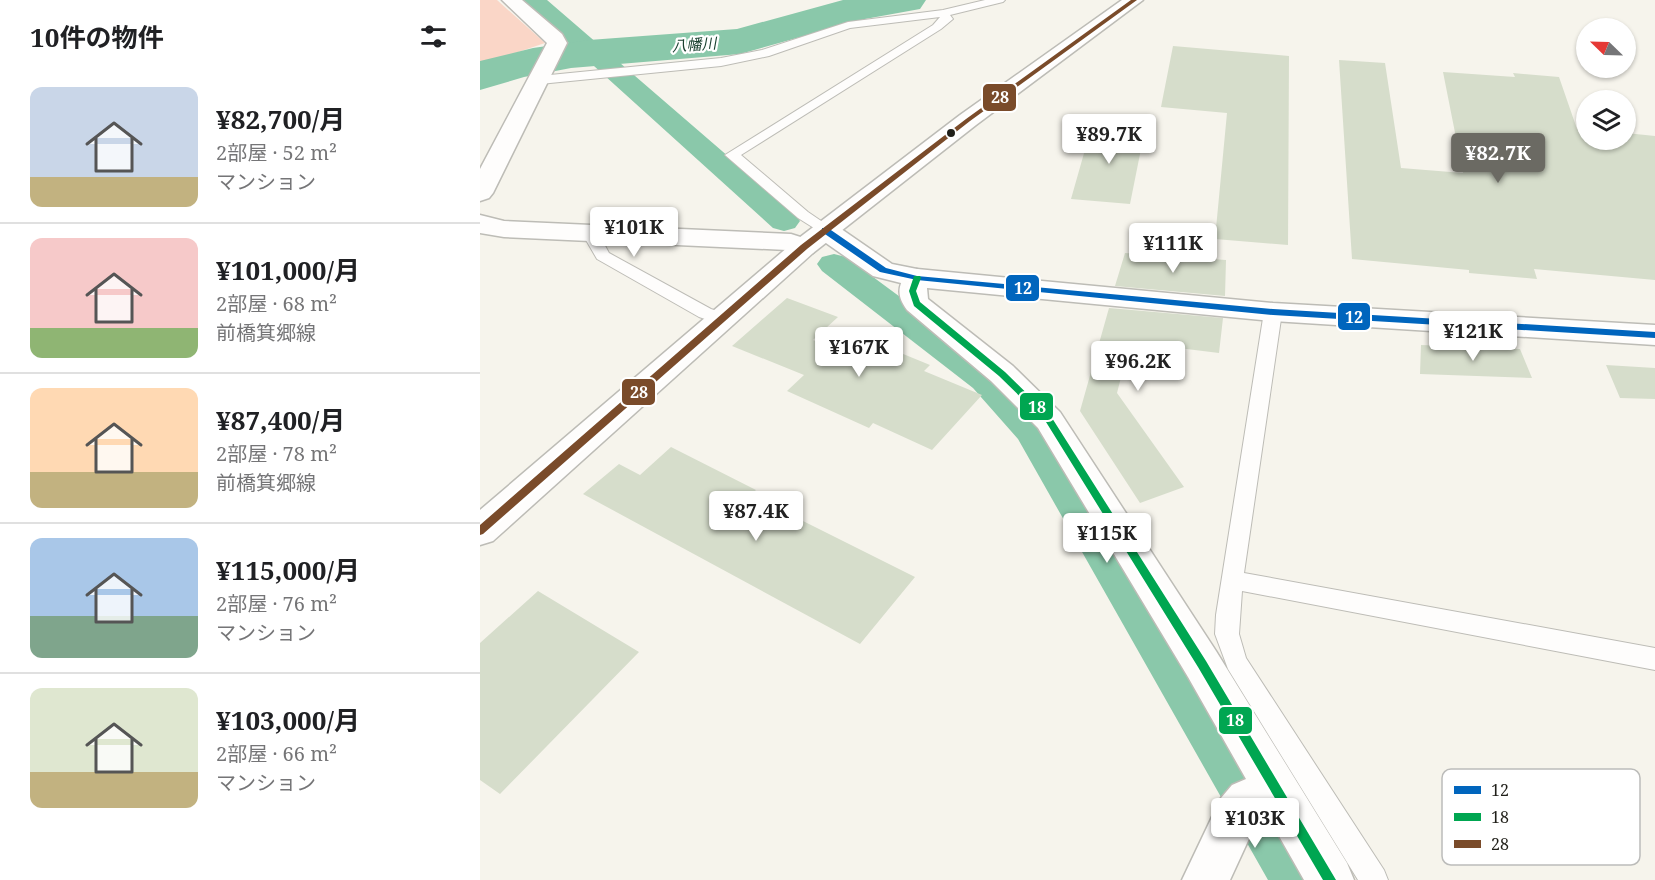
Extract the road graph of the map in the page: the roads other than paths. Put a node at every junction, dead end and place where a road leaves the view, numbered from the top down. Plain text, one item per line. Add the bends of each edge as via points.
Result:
1 (511, 0) edge
2 (999, 0) edge
3 (1134, 0) edge
4 (943, 13) junction
5 (540, 79) junction
6 (480, 193) edge
7 (480, 223) edge
8 (599, 234) junction
9 (815, 238) junction
10 (917, 278) junction
11 (1273, 312) junction
12 (720, 318) junction
13 (1655, 334) edge
14 (480, 531) edge
15 (1234, 580) junction
16 (1217, 658) junction
17 (1655, 659) edge
18 (1275, 789) junction
19 (1206, 880) edge
20 (1330, 880) edge
21 (1374, 880) edge

1 - 5 street via 557,43
2 - 4 lane
3 - 9 street via 968,120
4 - 5 lane via 848,25 765,53 721,63
4 - 9 lane via 947,19 937,27 732,155 794,208
5 - 6 street
7 - 8 street via 504,229
8 - 9 street via 791,242
8 - 12 lane via 594,240 603,256
9 - 10 street via 883,270
9 - 12 street
10 - 11 street
10 - 16 street via 912,286 917,304 998,368 1049,420
11 - 13 street
11 - 15 lane
12 - 14 street
15 - 16 lane via 1227,634
15 - 17 lane
16 - 18 street
16 - 21 lane via 1236,662
18 - 19 street via 1248,801 1237,814
18 - 20 street

